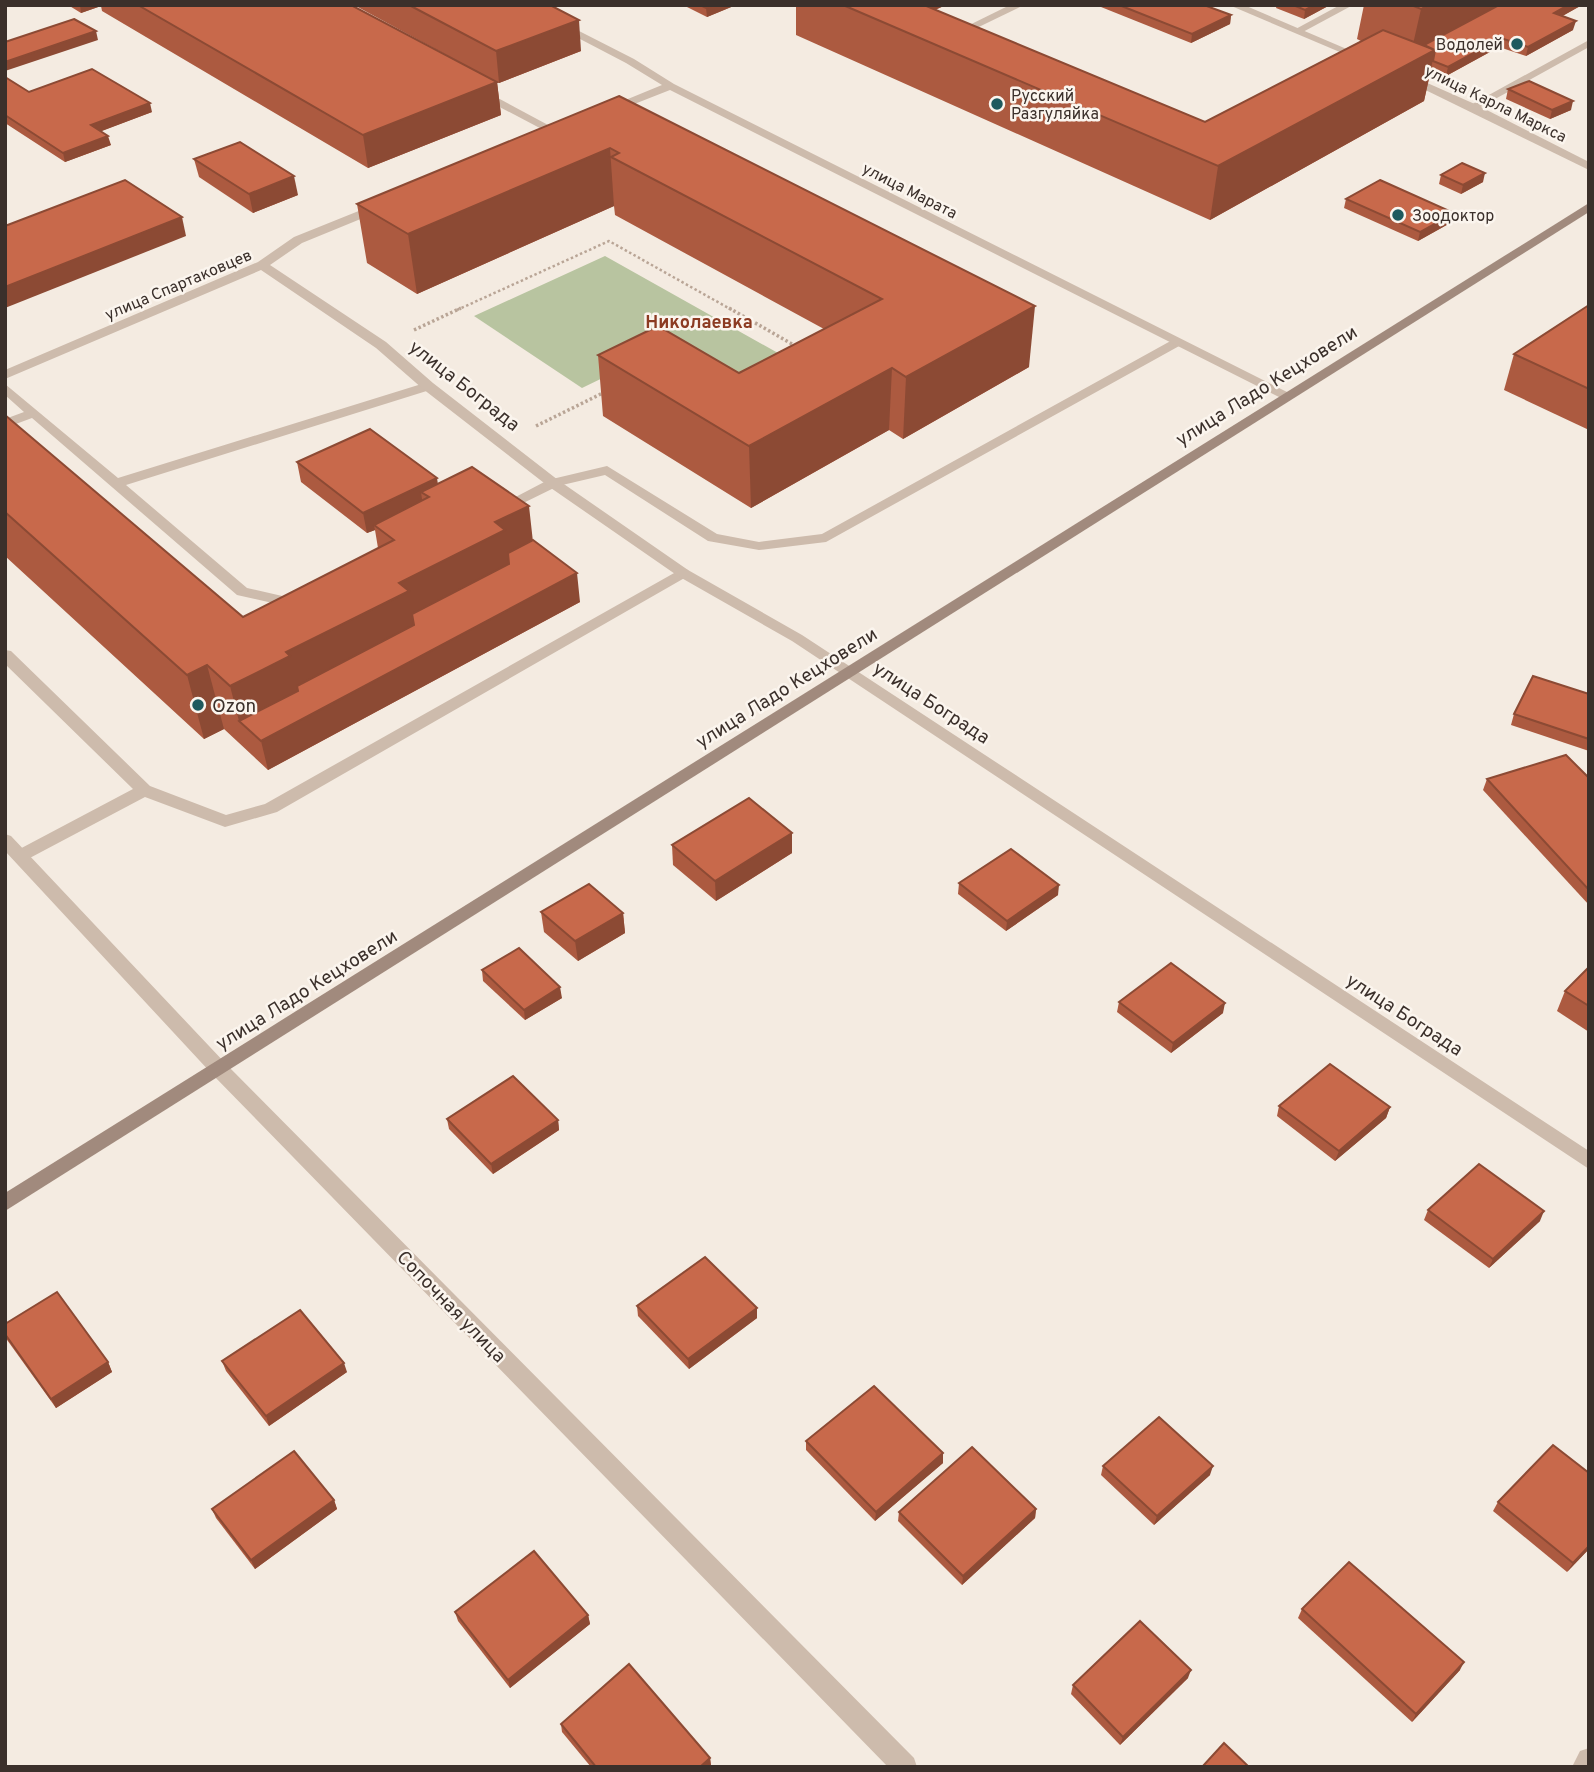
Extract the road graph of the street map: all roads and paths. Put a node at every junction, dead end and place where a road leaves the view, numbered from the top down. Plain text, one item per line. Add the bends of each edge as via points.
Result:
1 (520, 5) edge
2 (1019, 5) edge
3 (1348, 5) edge
4 (1236, 6) edge
5 (1297, 32) junction
6 (940, 41) edge
7 (1589, 43) edge
8 (1352, 53) junction
9 (1340, 60) edge
10 (1377, 64) edge
11 (1401, 75) edge
12 (670, 86) junction
13 (472, 88) edge
14 (1473, 107) junction
15 (594, 117) edge
16 (569, 128) edge
17 (1589, 167) edge
18 (396, 199) edge
19 (1589, 207) edge
20 (262, 265) junction
21 (1176, 342) junction
22 (381, 345) junction
23 (810, 354) edge
24 (5, 375) edge
25 (618, 385) edge
26 (428, 386) junction
27 (5, 388) edge
28 (1288, 397) junction
29 (33, 412) junction
30 (5, 424) edge
31 (503, 442) junction
32 (117, 483) junction
33 (552, 483) junction
34 (491, 514) edge
35 (683, 573) junction
36 (319, 600) edge
37 (5, 655) edge
38 (848, 673) junction
39 (144, 790) junction
40 (12, 848) edge
41 (219, 1069) junction
42 (1589, 1161) edge
43 (5, 1203) edge
44 (1589, 1760) edge
45 (905, 1767) edge
46 (1584, 1767) edge

1 - 12 street, улица Марата
2 - 6 street
3 - 5 street
4 - 5 street
5 - 8 street
7 - 14 street
8 - 9 street
8 - 10 street
11 - 14 street, улица Карла Маркса
12 - 15 street
12 - 21 street, улица Марата
13 - 16 street via 550,135
14 - 17 street, улица Карла Маркса
18 - 20 street, улица Спартаковцев via 298,240
19 - 28 main road, улица Ладо Кецховели
20 - 22 street, улица Бограда
20 - 24 street, улица Спартаковцев
21 - 28 street, улица Марата
21 - 33 street via 826,538 759,546 713,538 607,470
22 - 23 path via 609,241
22 - 26 street, улица Бограда
25 - 31 path
26 - 31 street, улица Бограда
26 - 32 street
27 - 29 street
28 - 38 main road, улица Ладо Кецховели
29 - 30 street
29 - 32 street
31 - 33 street, улица Бограда
32 - 36 street via 242,592 307,606
33 - 34 street
33 - 35 street, улица Бограда
35 - 38 street, улица Бограда
35 - 39 street via 271,808 225,821
37 - 39 street
38 - 41 main road, улица Ладо Кецховели
38 - 42 street, улица Бограда
39 - 40 street
40 - 41 street, Сопочная улица
41 - 43 main road, улица Ладо Кецховели
41 - 45 street, Сопочная улица
44 - 46 street

